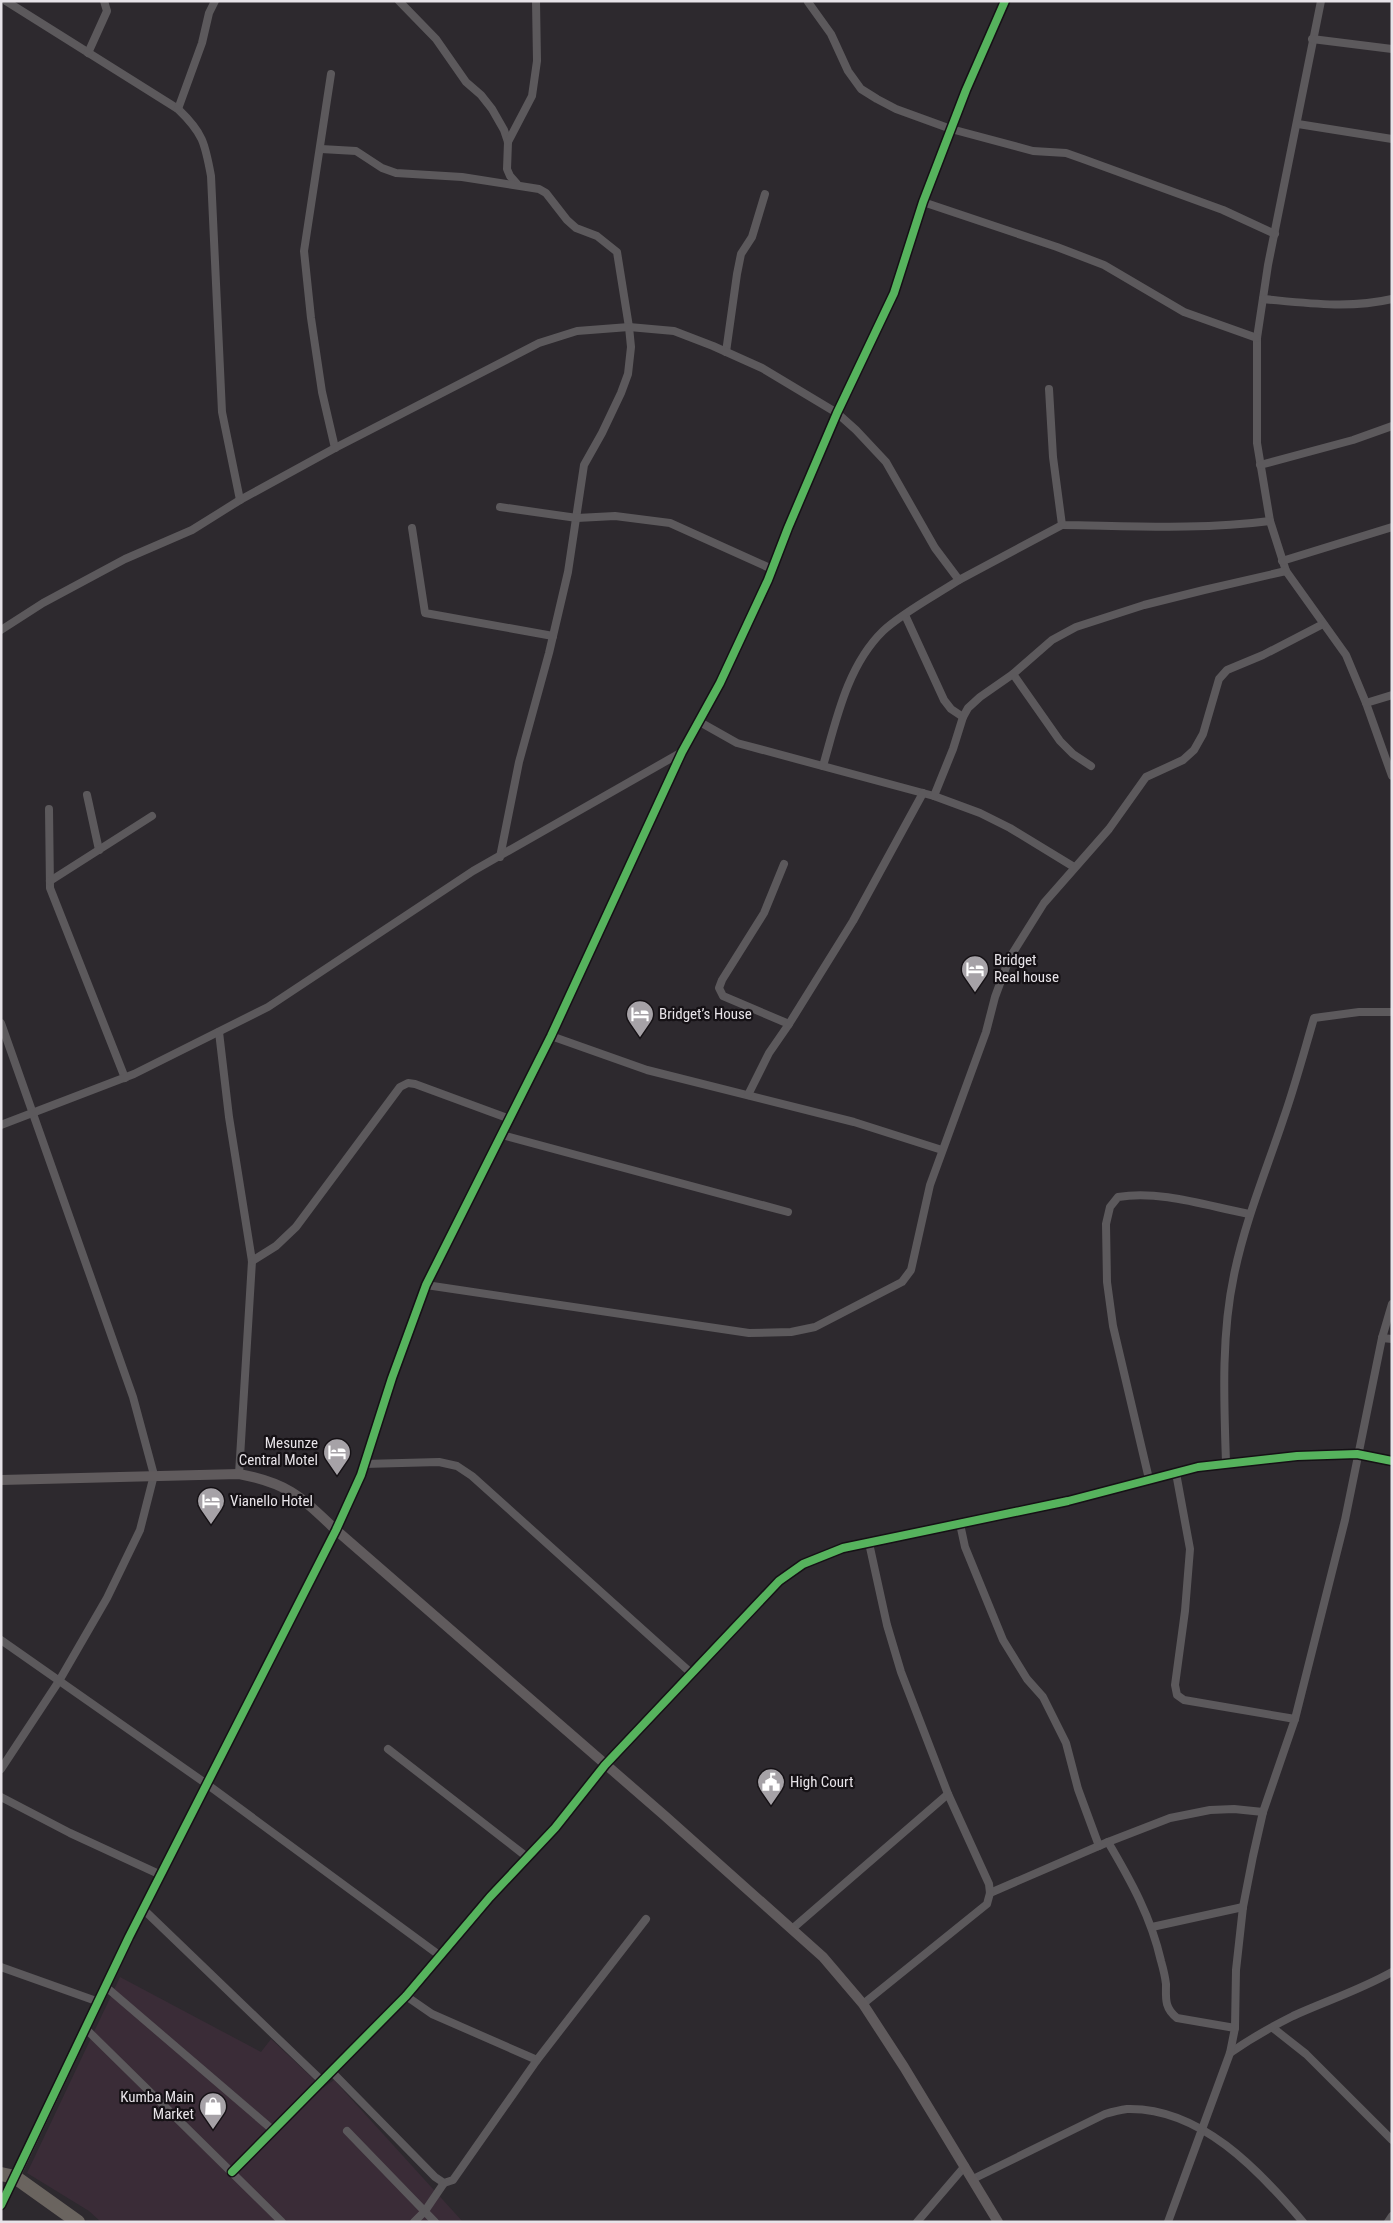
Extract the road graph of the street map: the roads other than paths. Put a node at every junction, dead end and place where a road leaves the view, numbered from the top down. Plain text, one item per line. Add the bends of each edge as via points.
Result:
1 (6, 1) edge
2 (104, 1) edge
3 (215, 1) edge
4 (398, 1) edge
5 (536, 1) edge
6 (1005, 1) edge
7 (1321, 1) edge
8 (808, 2) edge
9 (1312, 39) junction
10 (1392, 49) edge
11 (88, 53) junction
12 (331, 74) dead end
13 (178, 109) junction
14 (1298, 124) junction
15 (951, 129) junction
16 (1392, 138) edge
17 (508, 142) junction
18 (321, 148) junction
19 (517, 184) junction
20 (765, 194) dead end
21 (923, 202) junction
22 (1275, 234) junction
23 (1264, 299) junction
24 (1392, 299) edge
25 (630, 326) junction
26 (1257, 338) junction
27 (726, 352) junction
28 (1049, 389) dead end
29 (837, 413) junction
30 (1392, 426) edge
31 (335, 448) junction
32 (1260, 465) junction
33 (240, 500) junction
34 (500, 507) dead end
35 (577, 518) junction
36 (1270, 521) junction
37 (1062, 525) junction
38 (1392, 527) edge
39 (412, 528) dead end
40 (1282, 561) junction
41 (772, 569) junction
42 (1286, 572) junction
43 (959, 580) junction
44 (905, 615) junction
45 (1323, 624) junction
46 (1, 630) edge
47 (553, 636) junction
48 (1013, 674) junction
49 (1392, 695) edge
50 (1366, 703) junction
51 (963, 717) junction
52 (698, 721) junction
53 (682, 752) junction
54 (824, 766) junction
55 (1091, 766) dead end
56 (1392, 776) edge
57 (923, 793) junction
58 (88, 794) dead end
59 (934, 796) junction
60 (49, 809) dead end
61 (152, 816) dead end
62 (99, 850) junction
63 (500, 857) junction
64 (784, 864) dead end
65 (1074, 867) junction
66 (50, 881) junction
67 (1392, 1012) edge
68 (1, 1023) edge
69 (789, 1024) junction
70 (219, 1032) junction
71 (551, 1036) junction
72 (125, 1078) junction
73 (748, 1095) junction
74 (34, 1114) junction
75 (510, 1119) junction
76 (1, 1125) edge
77 (502, 1135) junction
78 (942, 1150) junction
79 (788, 1212) dead end
80 (1249, 1214) junction
81 (252, 1261) junction
82 (426, 1285) junction
83 (1392, 1304) edge
84 (1382, 1338) junction
85 (1392, 1339) edge
86 (1357, 1454) junction
87 (1392, 1460) edge
88 (1226, 1463) junction
89 (364, 1464) junction
90 (1176, 1473) junction
91 (239, 1474) junction
92 (154, 1475) junction
93 (1149, 1479) junction
94 (1, 1480) edge
95 (960, 1524) junction
96 (336, 1530) junction
97 (869, 1543) junction
98 (1, 1640) edge
99 (692, 1674) junction
100 (59, 1681) junction
101 (1295, 1719) junction
102 (388, 1749) dead end
103 (605, 1766) junction
104 (1, 1768) edge
105 (208, 1785) junction
106 (948, 1794) junction
107 (1, 1797) edge
108 (1263, 1812) junction
109 (1108, 1842) junction
110 (1099, 1846) junction
111 (527, 1857) junction
112 (161, 1875) junction
113 (990, 1894) junction
114 (1243, 1907) junction
115 (143, 1909) junction
116 (646, 1919) dead end
117 (1152, 1927) junction
118 (792, 1929) junction
119 (438, 1956) junction
120 (1, 1967) edge
121 (1392, 1972) edge
122 (106, 1987) junction
123 (406, 1996) junction
124 (99, 2002) junction
125 (863, 2004) junction
126 (1234, 2028) junction
127 (1273, 2028) junction
128 (86, 2029) junction
129 (1230, 2053) junction
130 (537, 2060) junction
131 (332, 2071) junction
132 (322, 2081) junction
133 (1201, 2127) junction
134 (274, 2130) junction
135 (347, 2131) dead end
136 (1392, 2140) edge
137 (965, 2166) junction
138 (232, 2172) junction
139 (8, 2175) edge
140 (972, 2178) junction
141 (444, 2182) junction
142 (1, 2205) edge
143 (425, 2211) junction
144 (1392, 2216) edge
145 (78, 2222) edge
146 (282, 2222) edge
147 (414, 2222) edge
148 (435, 2222) edge
149 (917, 2222) edge
150 (998, 2222) edge
151 (1168, 2222) edge
152 (1303, 2222) edge
153 (1388, 2222) edge

1 - 11 street
2 - 11 street via 107,11
3 - 13 street
4 - 17 street via 436,39 466,82 492,109
5 - 17 street via 537,61 532,96
6 - 15 street
7 - 9 street
8 - 15 street via 860,89 896,109
9 - 10 street
9 - 14 street
11 - 13 street
12 - 18 street
13 - 33 street via 196,127 206,147 211,176 222,412
14 - 16 street
14 - 22 street
15 - 21 street
15 - 22 street via 1033,151 1066,153 1222,210
17 - 19 street via 507,169
18 - 19 street via 356,151 396,173
18 - 31 street via 304,251 322,392
19 - 25 street via 546,193 576,228 596,236 617,252
20 - 27 street via 737,274
21 - 26 street via 1104,265 1184,312
21 - 29 street via 894,293
22 - 23 street
23 - 24 street via 1332,305
23 - 26 street
25 - 27 street via 674,331
25 - 31 street via 577,331 540,343
25 - 35 street via 628,374 584,465
26 - 32 street
27 - 29 street via 762,368
28 - 37 street
29 - 41 street
29 - 43 street via 886,462 926,533
30 - 32 street via 1354,440
31 - 33 street
32 - 36 street
33 - 46 street via 192,530 125,559
34 - 35 street
35 - 41 street via 615,516 670,523
35 - 47 street
36 - 37 street via 1191,528
36 - 40 street
37 - 43 street
38 - 40 street
39 - 47 street via 424,613
40 - 42 street
41 - 52 street via 720,682
42 - 45 street
42 - 48 street via 1195,592 1076,627 1052,640
43 - 44 street
44 - 51 street via 944,700
44 - 54 street via 883,631 863,656 839,710
45 - 50 street via 1346,655
45 - 65 street via 1227,670 1219,679 1194,750 1183,760 1146,777 1109,829
47 - 63 street via 519,762
48 - 51 street via 980,697
48 - 55 street via 1060,741
49 - 50 street
50 - 56 street
51 - 59 street via 954,749
52 - 53 street
52 - 54 street via 737,743
53 - 63 street
53 - 71 street
54 - 57 street
57 - 59 street
57 - 69 street via 853,921
58 - 62 street
59 - 65 street via 1002,824
60 - 66 street
61 - 62 street
62 - 66 street
63 - 70 street via 268,1007
64 - 69 street via 764,913 719,988 723,996
65 - 78 street via 1044,903 1009,959
66 - 72 street
67 - 80 street via 1359,1012 1314,1018 1284,1118
68 - 74 street
69 - 73 street via 769,1053
70 - 72 street
70 - 81 street
71 - 73 street via 647,1070
71 - 75 street
72 - 74 street
73 - 78 street via 854,1122
74 - 76 street
74 - 92 street via 133,1397
75 - 77 street
75 - 81 street via 415,1084 400,1087 296,1227 276,1246
77 - 79 street
77 - 82 street
78 - 82 street via 907,1278 815,1327 792,1332 749,1333
80 - 88 street via 1227,1320
80 - 93 street via 1134,1194 1118,1197 1110,1207 1105,1237 1113,1326
81 - 91 street
82 - 89 street
83 - 84 street
84 - 85 street
84 - 86 street
86 - 87 street
86 - 88 street
86 - 101 street via 1345,1520
88 - 90 street
89 - 96 street
89 - 99 street via 439,1462 457,1466
90 - 93 street
90 - 101 street via 1190,1549 1175,1685 1177,1695 1184,1700
91 - 92 street
91 - 96 street via 285,1487 307,1502
92 - 94 street
92 - 100 street via 140,1530 107,1598
93 - 95 street via 1068,1502
95 - 97 street
95 - 110 street via 965,1547 1004,1640 1027,1679 1043,1697 1066,1743 1078,1789
96 - 103 street
96 - 105 street
97 - 99 street via 824,1555 803,1564 779,1581
97 - 106 street via 901,1672
98 - 100 street
99 - 103 street
100 - 104 street
100 - 105 street
101 - 108 street
102 - 111 street
103 - 111 street
103 - 118 street
105 - 112 street
105 - 119 street
106 - 113 street via 990,1884
106 - 118 street
107 - 112 street
108 - 109 street via 1210,1810 1170,1818
108 - 114 street
109 - 110 street
109 - 117 street via 1134,1886
110 - 113 street
111 - 119 street
112 - 115 street
113 - 125 street via 987,1904
114 - 117 street
114 - 126 street
115 - 122 street
115 - 132 street
116 - 130 street
117 - 126 street via 1170,2012 1177,2018
118 - 125 street via 823,1957
119 - 123 street
120 - 124 street
121 - 127 street
122 - 124 street
122 - 134 street
123 - 130 street via 432,2014
123 - 131 street
124 - 128 street
125 - 137 street
126 - 129 street
127 - 129 street
127 - 136 street via 1306,2054
128 - 138 street
128 - 139 street
129 - 133 street
130 - 141 street via 454,2180
131 - 132 street
131 - 141 street via 435,2177
132 - 134 street
133 - 140 street via 1170,2114 1126,2109 1105,2114
133 - 151 street
133 - 152 street via 1258,2172
134 - 138 street
135 - 143 street
137 - 140 street
137 - 149 street
138 - 146 street
139 - 142 street
139 - 145 highway
140 - 150 street
141 - 143 street
143 - 147 street
143 - 148 street
144 - 153 street

